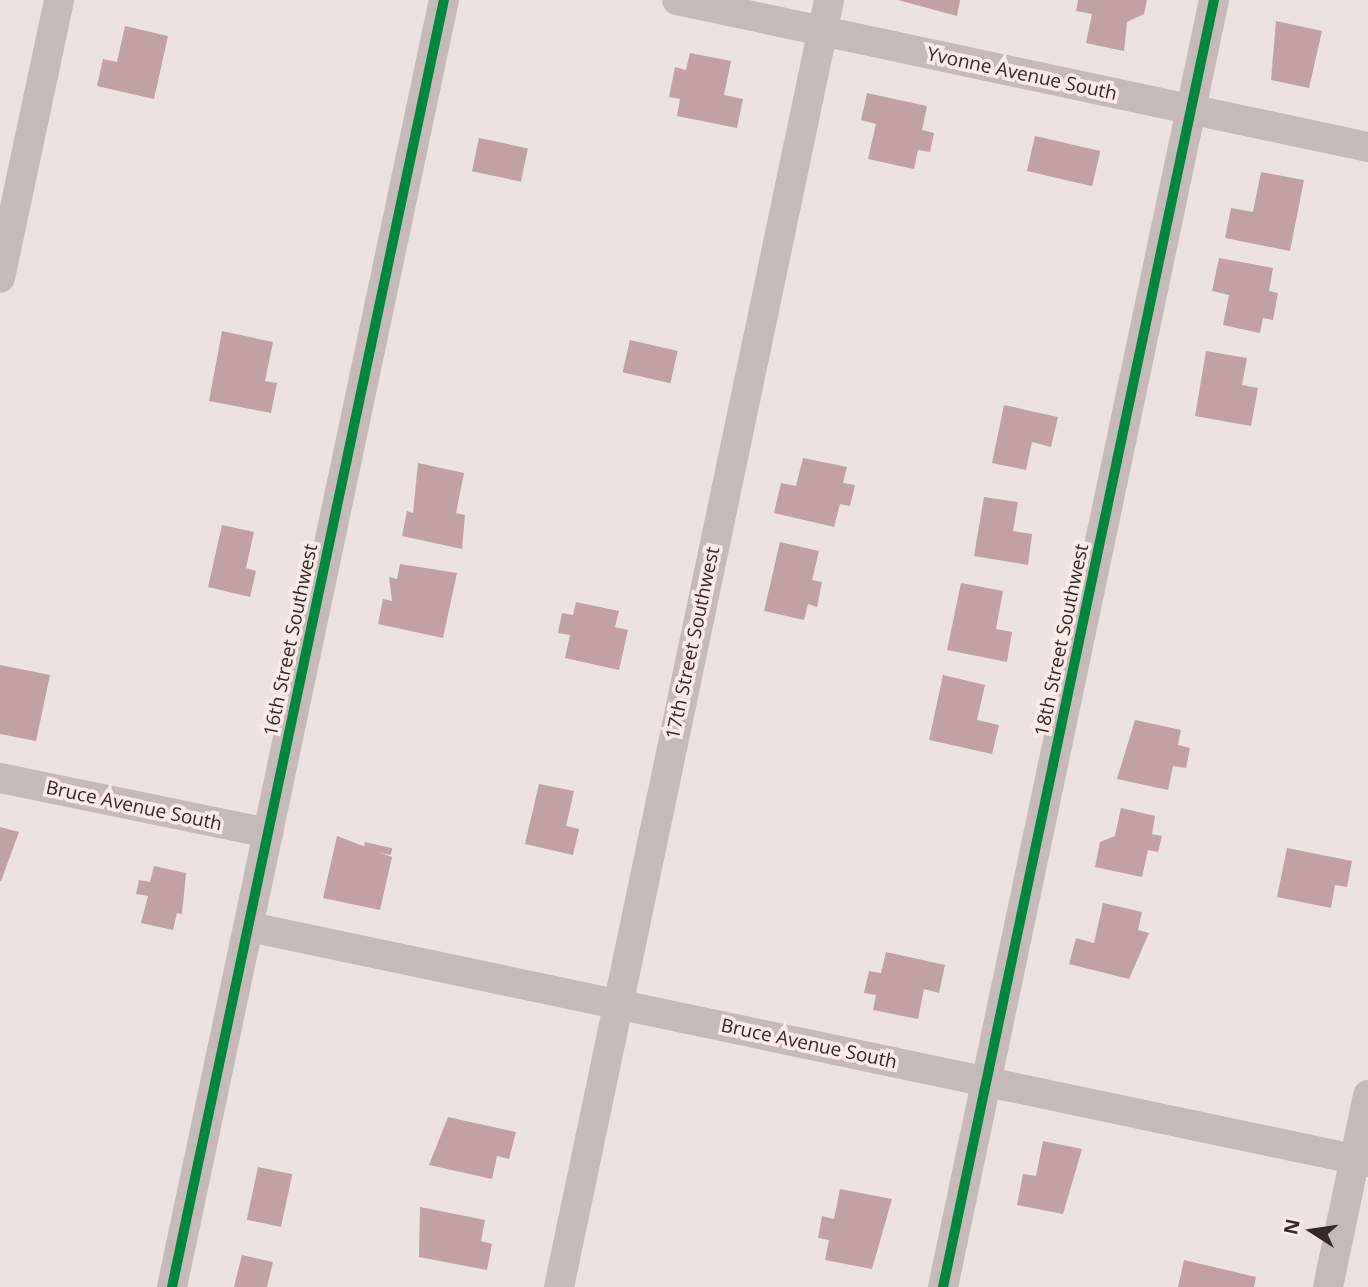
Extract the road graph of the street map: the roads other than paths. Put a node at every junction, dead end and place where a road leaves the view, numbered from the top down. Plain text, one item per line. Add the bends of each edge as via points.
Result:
1 (59, 0) edge
2 (444, 0) edge
3 (677, 0) edge
4 (829, 0) edge
5 (1214, 0) edge
6 (822, 33) junction
7 (1191, 110) junction
8 (1368, 147) edge
9 (0, 278) edge
10 (0, 778) edge
11 (268, 833) junction
12 (250, 927) junction
13 (618, 1003) junction
14 (986, 1082) junction
15 (1368, 1095) edge
16 (1361, 1161) edge
17 (172, 1287) edge
18 (559, 1287) edge
19 (943, 1287) edge
20 (1328, 1287) edge

1 - 9 street
2 - 11 street, 16th Street Southwest
3 - 6 street, Yvonne Avenue South
4 - 6 street, 17th Street Southwest
5 - 7 street, 18th Street Southwest
6 - 7 street, Yvonne Avenue South
6 - 13 street, 17th Street Southwest
7 - 8 street, Yvonne Avenue South
7 - 14 street, 18th Street Southwest
10 - 11 street, Bruce Avenue South
11 - 12 street, 16th Street Southwest
12 - 13 street, Bruce Avenue South
12 - 17 street, 16th Street Southwest
13 - 14 street, Bruce Avenue South
13 - 18 street, 17th Street Southwest
14 - 16 street, Bruce Avenue South
14 - 19 street, 18th Street Southwest
15 - 16 street
16 - 20 street

